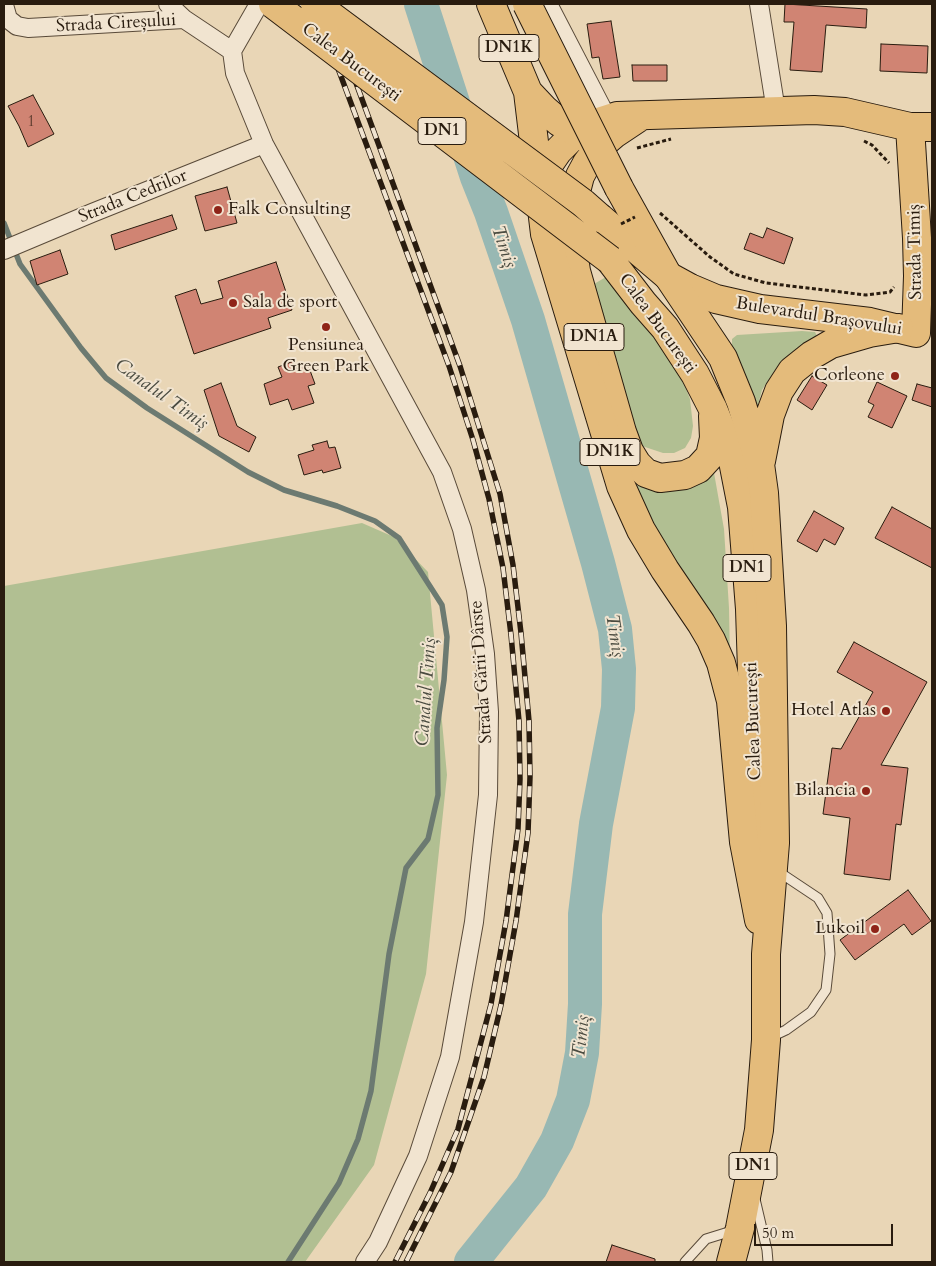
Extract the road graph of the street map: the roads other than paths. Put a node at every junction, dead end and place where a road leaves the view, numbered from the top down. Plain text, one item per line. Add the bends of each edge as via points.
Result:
1 (168, 4) edge
2 (259, 4) edge
3 (273, 4) edge
4 (315, 4) edge
5 (491, 4) edge
6 (526, 4) edge
7 (548, 4) edge
8 (758, 4) edge
9 (4, 5) edge
10 (184, 20) junction
11 (232, 51) junction
12 (528, 92) junction
13 (776, 111) junction
14 (629, 116) junction
15 (921, 127) edge
16 (576, 133) junction
17 (264, 144) junction
18 (600, 146) junction
19 (539, 184) junction
20 (4, 250) edge
21 (668, 276) junction
22 (908, 330) junction
23 (713, 409) junction
24 (760, 464) junction
25 (773, 868) junction
26 (766, 954) junction
27 (766, 1040) junction
28 (751, 1179) junction
29 (740, 1228) junction
30 (365, 1262) edge
31 (685, 1262) edge
32 (731, 1262) edge
33 (768, 1262) edge

1 - 10 street
2 - 11 street
3 - 23 main road, Calea București / DN1, bridge via 610,260 664,328
4 - 21 main road, Calea București / DN1, bridge via 575,197
5 - 12 main road, DN1K
6 - 21 main road, DN1K, bridge via 619,188 644,212
7 - 14 street via 604,112
8 - 13 street
9 - 10 street, Strada Cireșului via 8,19 17,26 28,28
10 - 11 street, Strada Cireșului
11 - 17 street, Strada Gării Dârste via 235,73
12 - 16 main road, DN1K via 544,109
12 - 19 main road, DN1K
13 - 14 main road, Strada Timiș
13 - 15 main road, Strada Timiș via 845,112
14 - 16 main road, Strada Timiș via 592,124
14 - 18 main road, DN1A
15 - 22 main road, Strada Timiș via 918,276
16 - 18 main road, DN1K
16 - 19 main road, Strada Timiș via 548,164
17 - 20 street, Strada Cedrilor
17 - 30 street, Strada Gării Dârste via 442,472 464,538 476,590 485,654 489,712 488,795 474,922 450,1057 418,1156 378,1242
18 - 23 main road, DN1A via 580,176 571,220 572,244 576,271 629,451 646,473 660,478 685,475 698,469 710,456 714,438
19 - 26 main road, DN1K via 550,254 621,486 641,530 701,623 721,663 731,701 744,842
21 - 22 main road, Bulevardul Brașovului via 690,288 737,305
21 - 24 main road, Calea București / DN1 via 723,358
22 - 24 main road via 869,333 831,344 792,371 779,391 770,415
23 - 26 main road, Calea București / DN1 via 732,456 742,507 750,608
24 - 25 main road, Calea București / DN1 via 767,521 772,626
25 - 26 main road, Calea București / DN1
25 - 27 lane via 818,898 827,913 830,954 826,990 811,1012
26 - 27 main road, Calea București / DN1
27 - 28 main road, Calea București / DN1 via 759,1130
28 - 29 main road, Calea București / DN1
28 - 33 lane
29 - 31 lane via 706,1239
29 - 32 main road, Calea București / DN1

